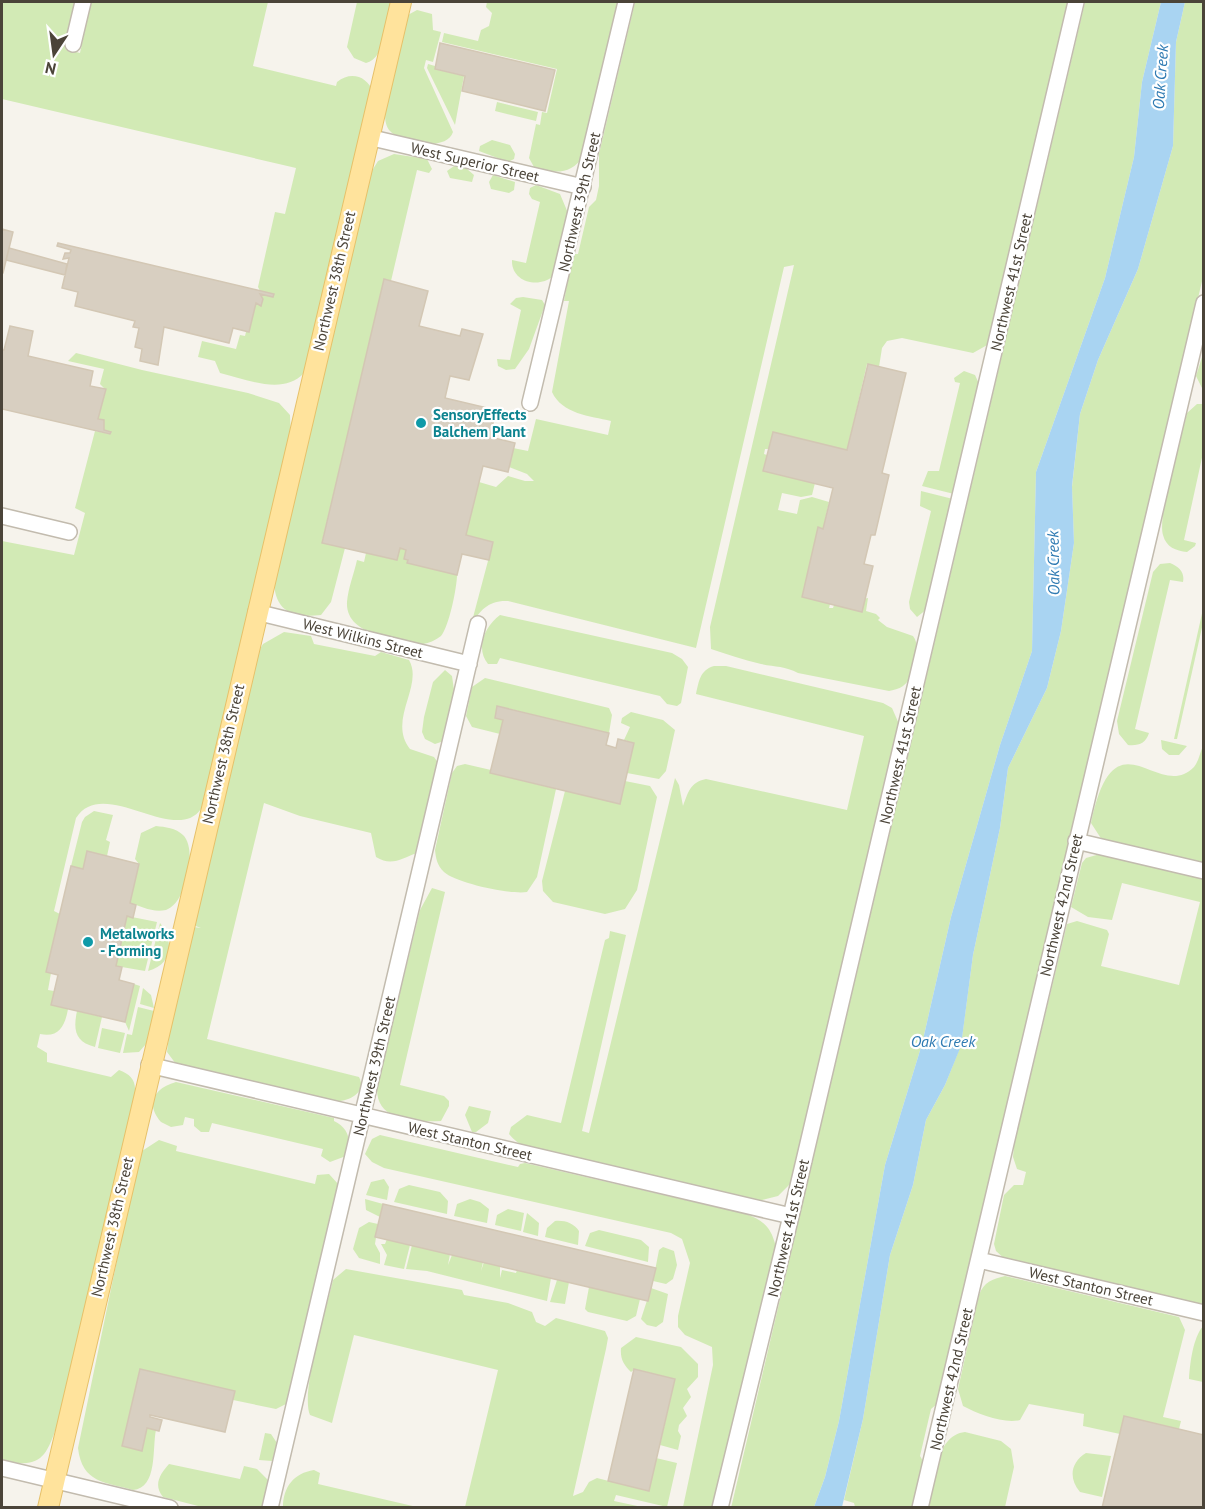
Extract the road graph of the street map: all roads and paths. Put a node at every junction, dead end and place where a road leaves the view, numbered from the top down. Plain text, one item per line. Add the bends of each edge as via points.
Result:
1 (83, 2) edge
2 (401, 2) edge
3 (626, 2) edge
4 (1076, 2) edge
5 (73, 44) dead end
6 (368, 137) junction
7 (583, 187) junction
8 (1203, 303) edge
9 (1200, 332) edge
10 (530, 403) dead end
11 (2, 516) edge
12 (69, 532) dead end
13 (256, 612) junction
14 (478, 624) dead end
15 (469, 664) junction
16 (1076, 841) junction
17 (1203, 871) edge
18 (149, 1065) junction
19 (362, 1116) junction
20 (791, 1216) junction
21 (979, 1260) junction
22 (1203, 1313) edge
23 (2, 1468) edge
24 (54, 1480) junction
25 (48, 1508) edge
26 (170, 1508) edge
27 (270, 1508) edge
28 (720, 1508) edge
29 (920, 1508) edge

1 - 5 street
2 - 6 main road, Northwest 38th Street
3 - 7 street, Northwest 39th Street
4 - 20 street, Northwest 41st Street
6 - 7 street, West Superior Street
6 - 13 main road, Northwest 38th Street
7 - 10 street, Northwest 39th Street
8 - 9 street, Northwest 42nd Street
9 - 16 street, Northwest 42nd Street
11 - 12 street
13 - 15 street, West Wilkins Street
13 - 18 main road, Northwest 38th Street
14 - 15 street, Northwest 39th Street
15 - 19 street, Northwest 39th Street
16 - 17 street
16 - 21 street, Northwest 42nd Street
18 - 19 street, West Stanton Street
18 - 24 main road, Northwest 38th Street
19 - 20 street, West Stanton Street
19 - 27 street, Northwest 39th Street
20 - 28 street, Northwest 41st Street
21 - 22 street, West Stanton Street
21 - 29 street, Northwest 42nd Street
23 - 24 street
24 - 25 main road, Northwest 38th Street
24 - 26 street

